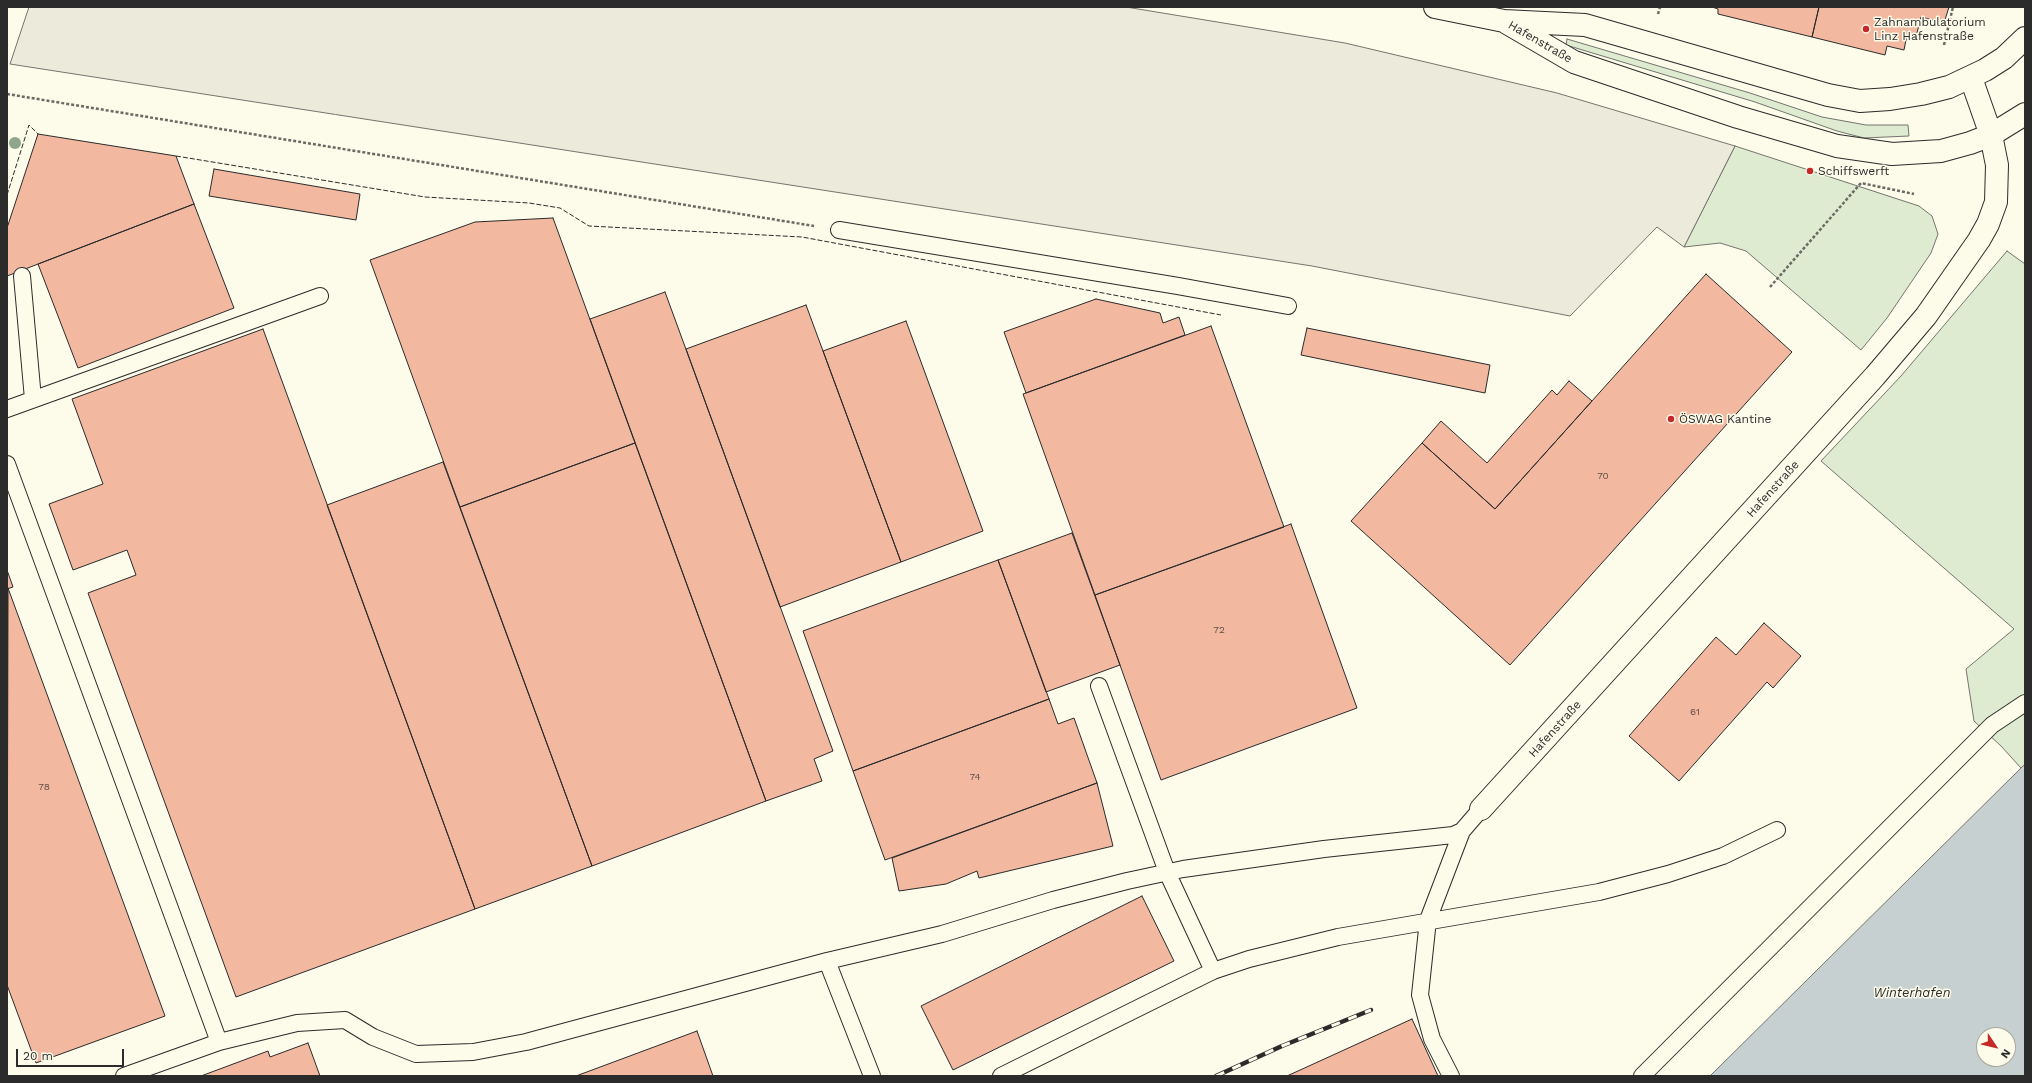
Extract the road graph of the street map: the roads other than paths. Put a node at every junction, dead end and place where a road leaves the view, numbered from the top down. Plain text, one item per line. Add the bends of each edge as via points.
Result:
1 (1435, 7) edge
2 (1505, 14) edge
3 (2025, 38) edge
4 (1971, 78) junction
5 (2025, 114) edge
6 (1992, 134) junction
7 (839, 230) road end
8 (22, 276) dead end
9 (320, 296) dead end
10 (1288, 306) dead end
11 (32, 399) junction
12 (7, 409) edge
13 (7, 464) edge
14 (1099, 686) dead end
15 (2025, 703) edge
16 (1482, 809) joint
17 (1777, 830) dead end
18 (1462, 831) junction
19 (1167, 872) junction
20 (1428, 920) junction
21 (827, 961) junction
22 (1214, 971) junction
23 (219, 1042) junction
24 (124, 1076) edge
25 (872, 1076) edge
26 (1001, 1076) edge
27 (1451, 1076) edge
28 (1642, 1076) edge

1 - 2 main road
2 - 4 main road, Hafenstraße via 1585,25 1828,95 1860,101 1921,94
2 - 6 main road, Hafenstraße via 1574,62 1738,117 1837,146 1892,154 1941,151
3 - 4 main road, Hafenstraße via 2004,58
4 - 6 main road, Hafenstraße
5 - 6 main road, Hafenstraße
6 - 16 main road, Hafenstraße via 1997,165 1993,214 1979,240 1926,316 1875,376
7 - 10 lane
8 - 11 lane
9 - 11 lane
11 - 12 lane
13 - 23 lane
14 - 19 lane
15 - 28 lane via 1992,725
16 - 18 lane
17 - 20 lane via 1722,856 1600,892
18 - 19 lane via 1442,836 1324,849
18 - 20 lane
19 - 21 lane via 1053,900 942,934
19 - 22 lane
20 - 22 lane via 1277,951
20 - 27 lane via 1420,995 1432,1039
21 - 23 lane via 526,1042 473,1052 416,1054 372,1037 345,1020 297,1023
21 - 25 lane
22 - 26 lane
23 - 24 lane

